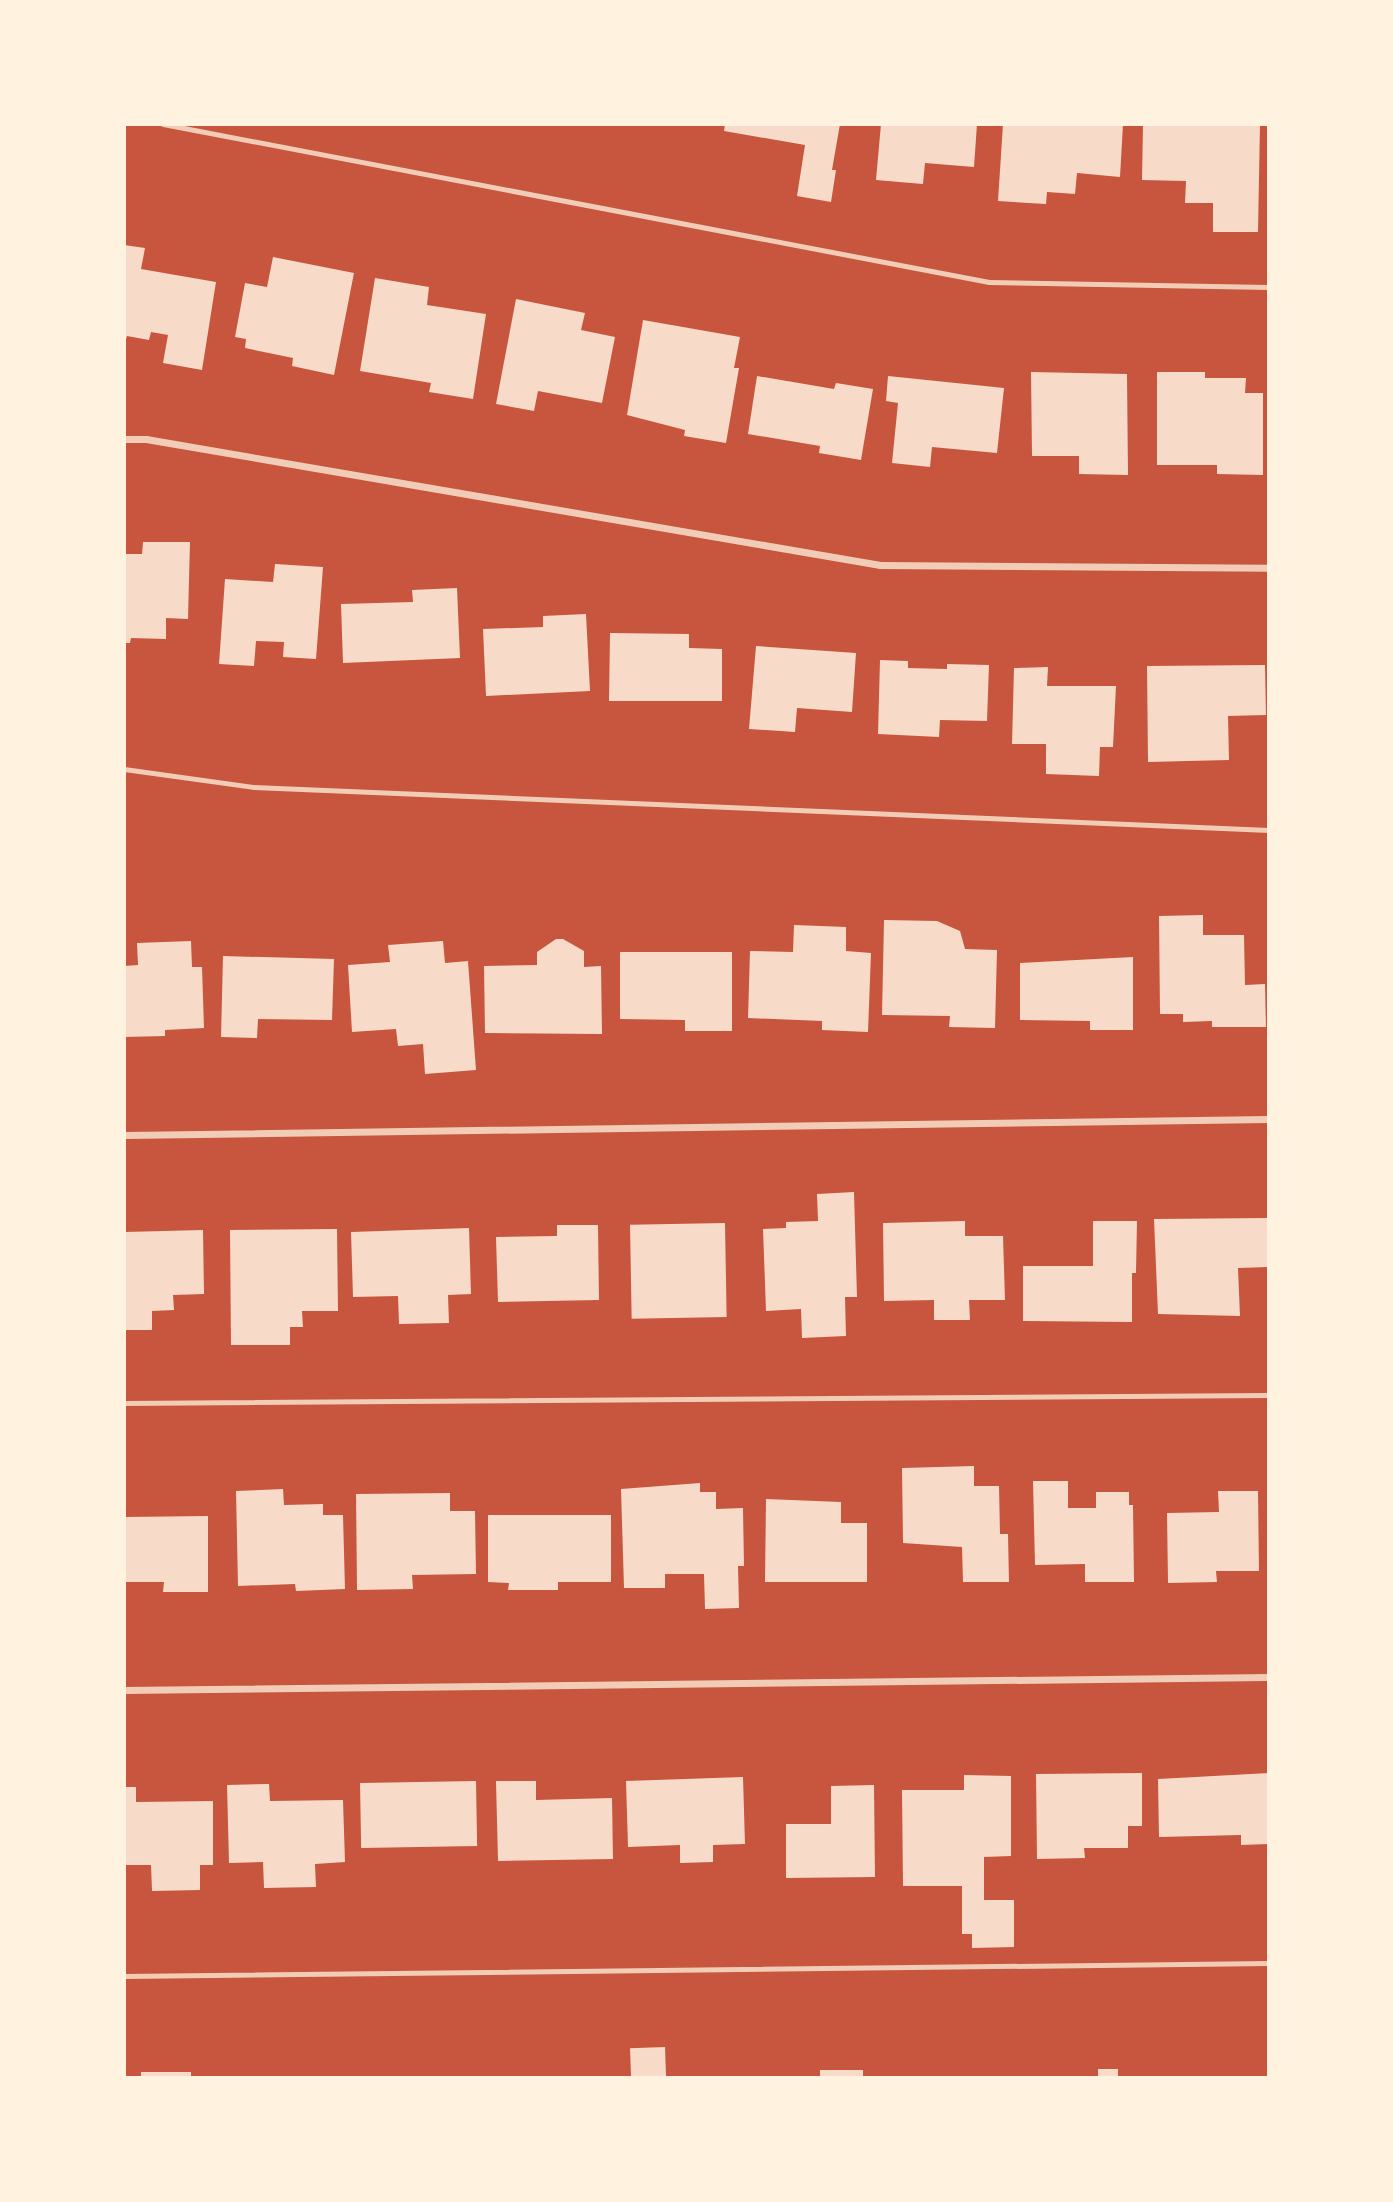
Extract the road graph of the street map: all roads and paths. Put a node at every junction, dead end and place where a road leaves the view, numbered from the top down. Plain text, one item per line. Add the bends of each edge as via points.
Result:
1 (163, 124) edge
2 (1269, 288) edge
3 (124, 439) edge
4 (1269, 568) edge
5 (124, 769) edge
6 (1269, 830) edge
7 (1269, 1119) edge
8 (124, 1135) edge
9 (1269, 1395) edge
10 (124, 1403) edge
11 (1269, 1677) edge
12 (124, 1690) edge
13 (1269, 1963) edge
14 (124, 1976) edge

1 - 2 lane via 989,282
3 - 4 street via 146,439 880,565
5 - 6 lane via 253,788
7 - 8 street
9 - 10 lane
11 - 12 street
13 - 14 lane

